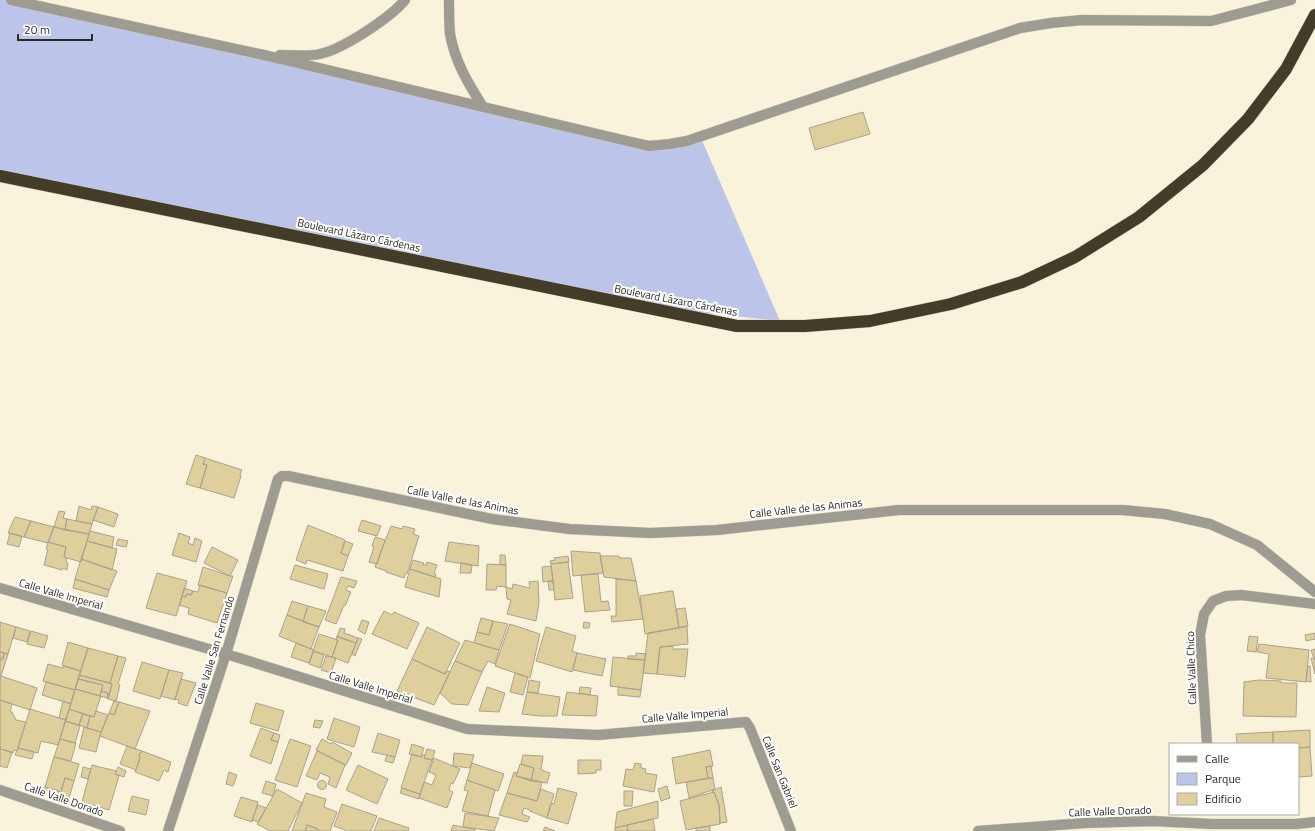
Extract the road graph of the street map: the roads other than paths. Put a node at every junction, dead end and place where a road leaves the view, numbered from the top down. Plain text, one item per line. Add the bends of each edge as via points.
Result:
1 (11, 0) edge
2 (405, 0) edge
3 (449, 0) edge
4 (1291, 0) edge
5 (1315, 15) edge
6 (264, 55) junction
7 (483, 107) junction
8 (0, 176) edge
9 (282, 476) joint
10 (0, 588) edge
11 (1315, 592) edge
12 (1315, 604) edge
13 (226, 654) junction
14 (746, 722) joint
15 (1207, 743) edge
16 (0, 790) edge
17 (1212, 819) edge
18 (1315, 822) edge
19 (120, 831) edge
20 (168, 831) edge
21 (791, 831) edge
22 (978, 831) edge

1 - 6 street
2 - 6 street via 375,25 346,43 320,54
3 - 7 street via 450,34 457,60 466,81
4 - 7 street via 1212,21 1082,20 1020,28 687,141 670,144 649,146 627,142
5 - 8 highway, Boulevard Lázaro Cárdenas via 1286,69 1248,119 1203,164 1139,217 1075,257 1022,282 951,304 870,321 805,326 738,326
6 - 7 street
9 - 11 street, Calle Valle de las Animas via 492,520 569,529 650,533 717,530 900,510 1122,510 1165,514 1210,524 1257,545
9 - 13 street, Calle Valle San Fernando via 278,479
10 - 13 street, Calle Valle Imperial
12 - 15 street, Calle Valle Chico via 1241,595 1226,596 1213,601 1204,614 1200,635
13 - 14 street, Calle Valle Imperial via 467,730 598,735
13 - 20 street, Calle Valle San Fernando
14 - 21 street, Calle San Gabriel
16 - 19 street, Calle Valle Dorado
17 - 18 street, Calle Valle Dorado via 1296,824
17 - 22 street, Calle Valle Dorado via 1084,823

